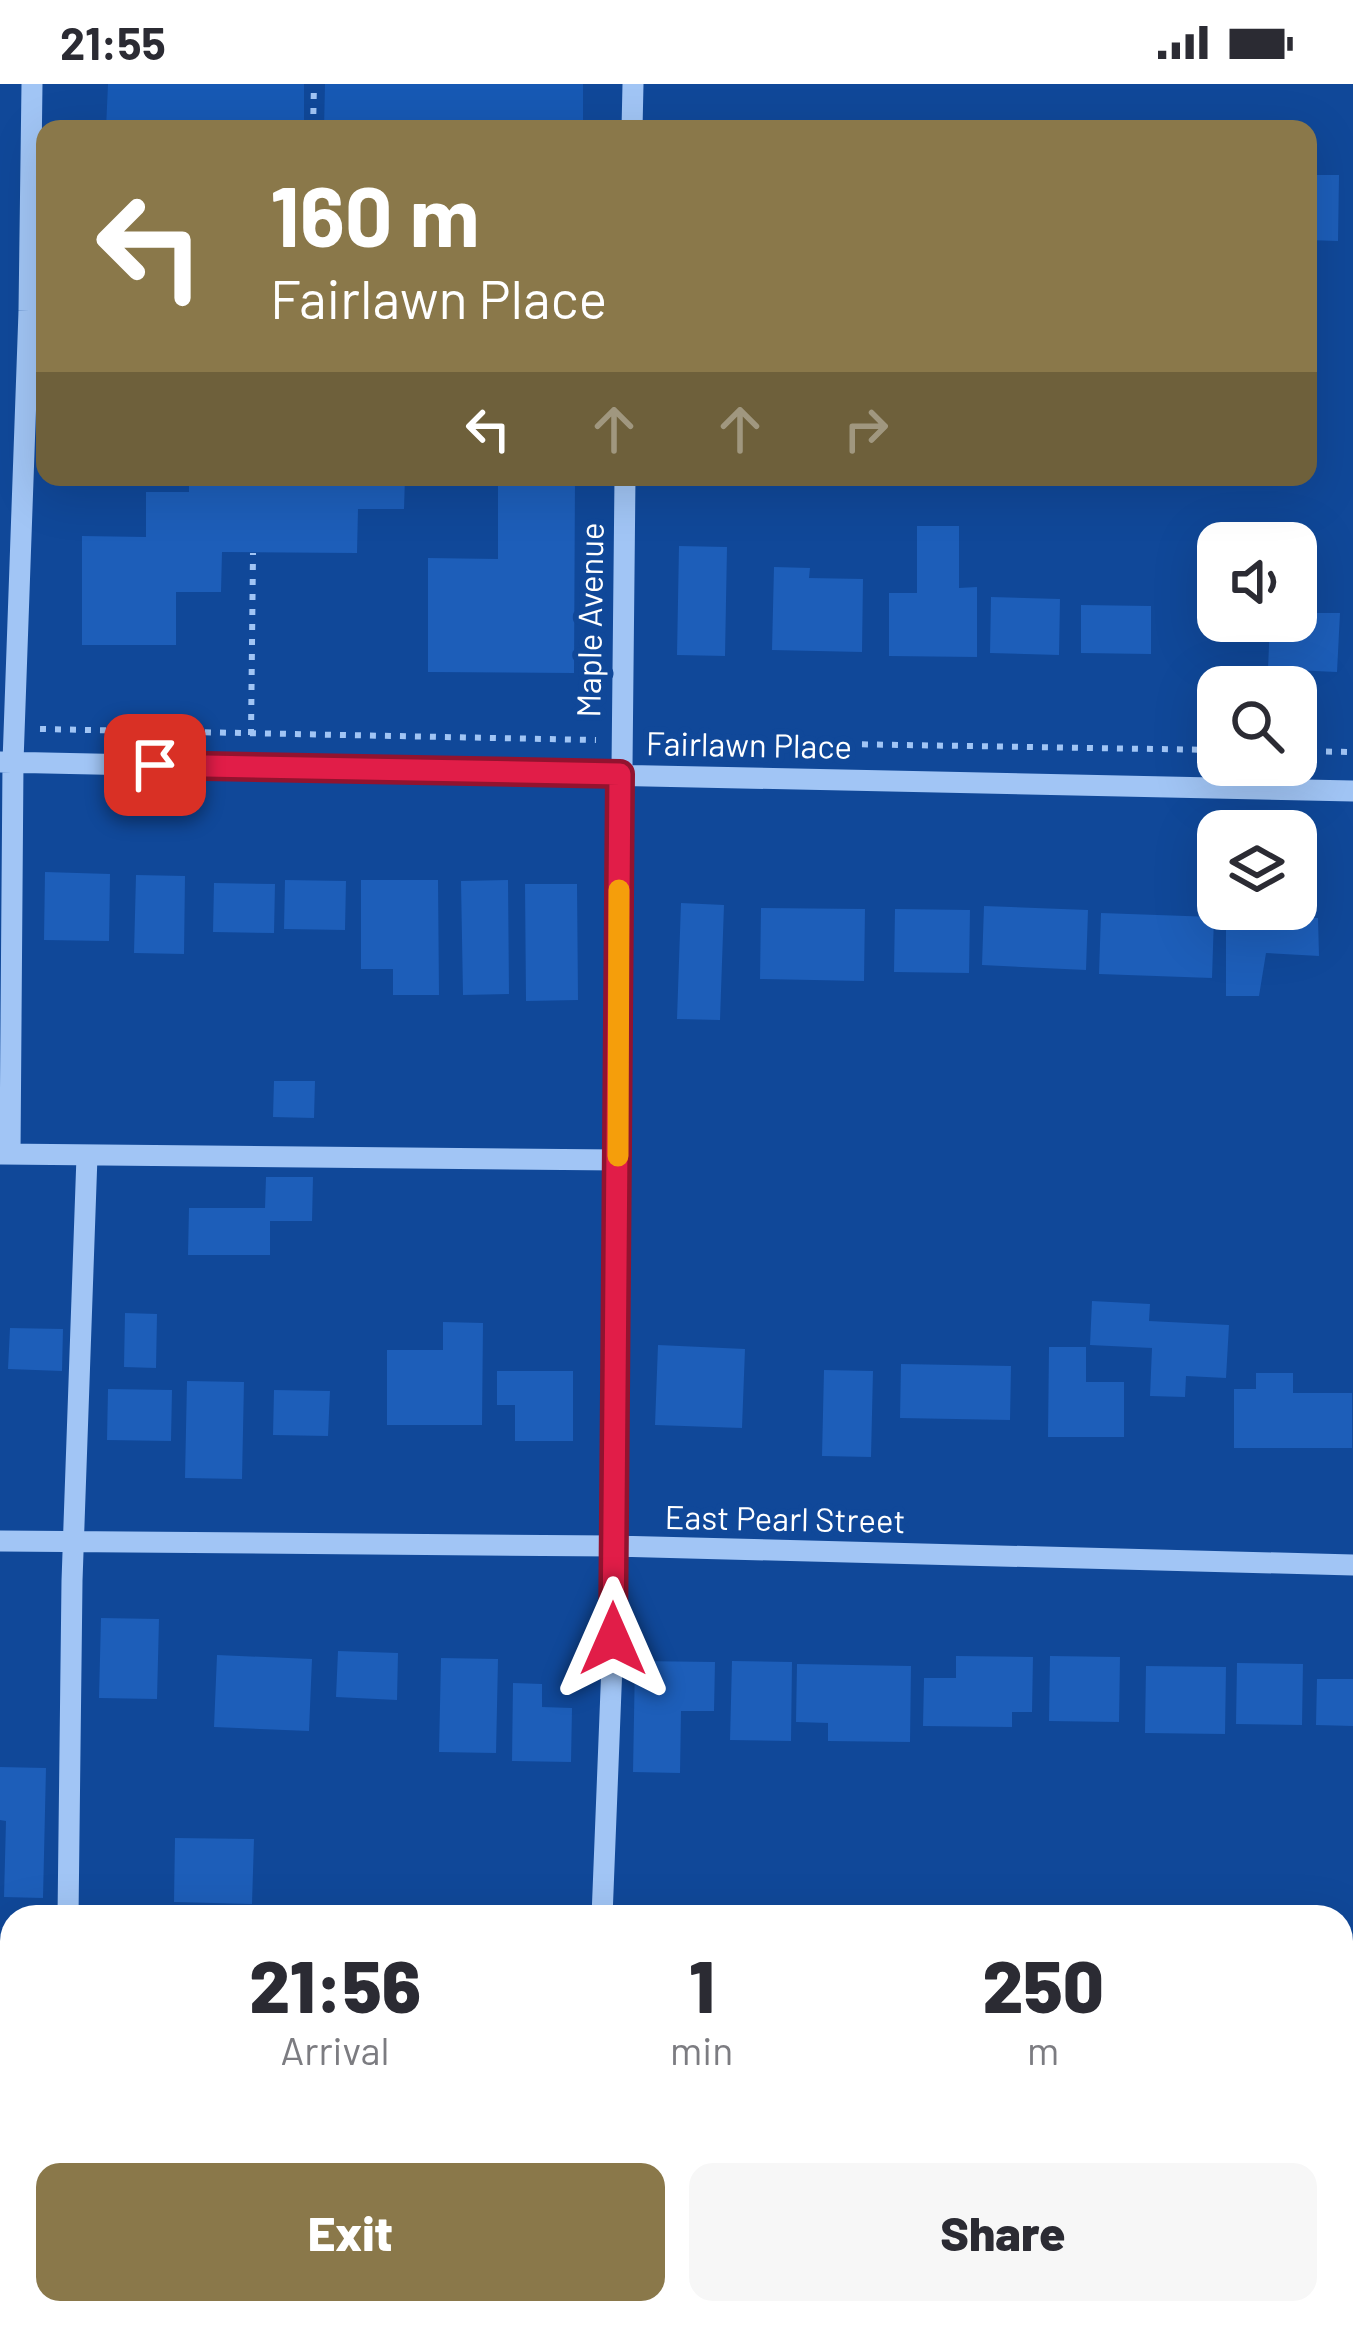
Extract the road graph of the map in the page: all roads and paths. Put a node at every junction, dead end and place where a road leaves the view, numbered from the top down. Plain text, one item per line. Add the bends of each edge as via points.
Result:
1 (32, 84) edge
2 (314, 84) edge
3 (633, 84) edge
4 (313, 120) edge
5 (632, 120) edge
6 (625, 486) edge
7 (253, 553) dead end
8 (1317, 751) edge
9 (1353, 752) edge
10 (6, 762) edge
11 (250, 766) junction
12 (620, 774) junction
13 (1353, 791) edge
14 (5, 1154) edge
15 (88, 1156) junction
16 (618, 1160) junction
17 (0, 1541) edge
18 (74, 1542) junction
19 (613, 1546) junction
20 (1353, 1565) edge
21 (68, 1905) edge
22 (602, 1905) edge

1 - 10 street
2 - 4 path
3 - 5 street
6 - 12 street, Maple Avenue
7 - 11 path
8 - 9 path
10 - 11 street, Fairlawn Place
10 - 14 street
11 - 12 street, Fairlawn Place
12 - 13 street, Fairlawn Place
12 - 16 street, Maple Avenue
14 - 15 street
15 - 16 street
15 - 18 street
16 - 19 street, Maple Avenue
17 - 18 street, East Pearl Street
18 - 19 street, East Pearl Street
18 - 21 street
19 - 20 street, East Pearl Street
19 - 22 street, Maple Avenue

